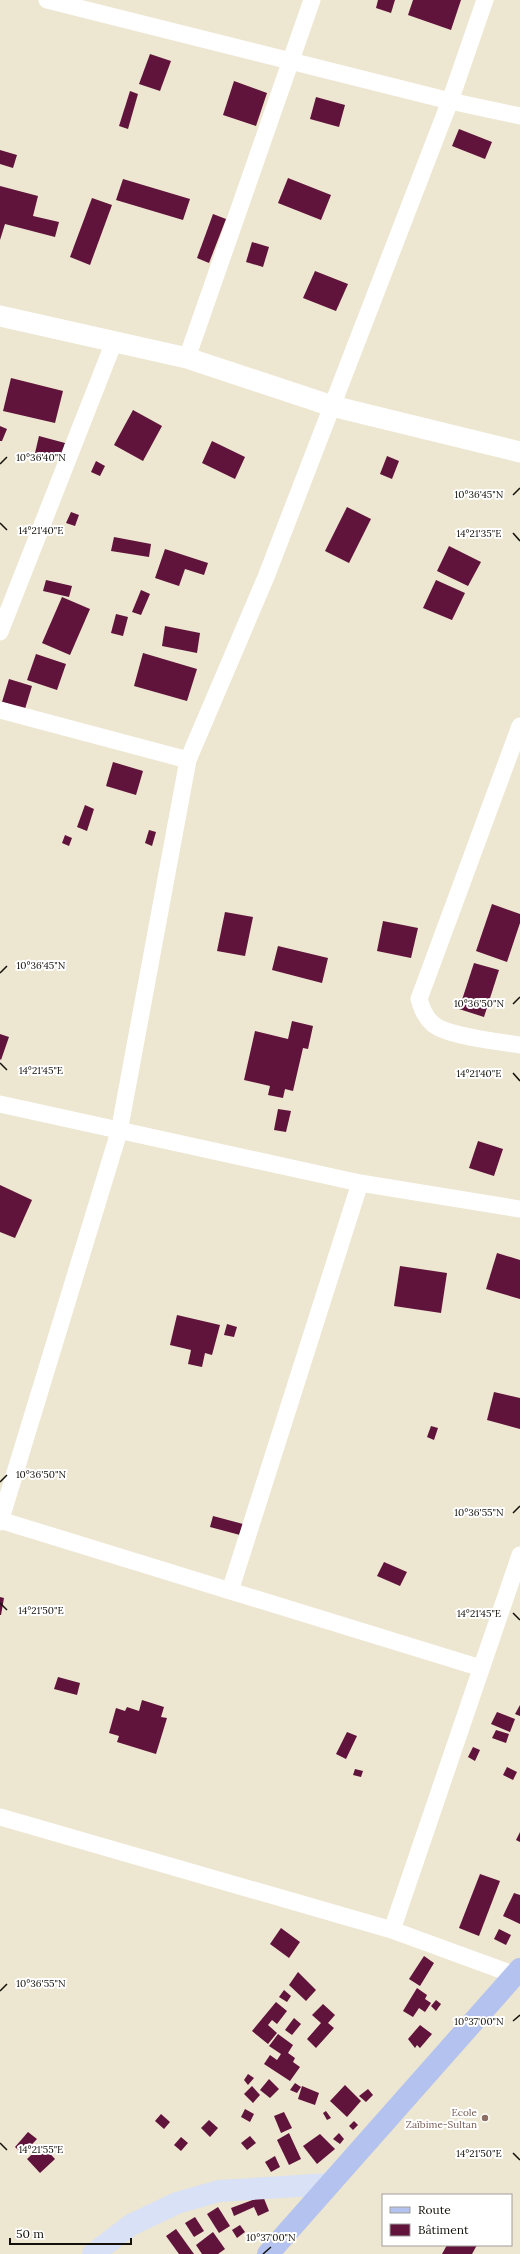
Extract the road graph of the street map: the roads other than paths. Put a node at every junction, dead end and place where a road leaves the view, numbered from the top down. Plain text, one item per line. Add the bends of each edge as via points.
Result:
1 (47, 0) edge
2 (312, 0) edge
3 (485, 0) edge
4 (290, 61) junction
5 (450, 101) junction
6 (520, 116) edge
7 (0, 316) edge
8 (114, 342) junction
9 (187, 358) junction
10 (332, 406) junction
11 (520, 452) edge
12 (0, 632) edge
13 (0, 710) edge
14 (520, 726) edge
15 (188, 760) junction
16 (520, 1045) edge
17 (0, 1104) edge
18 (119, 1132) junction
19 (360, 1183) junction
20 (520, 1209) edge
21 (0, 1521) edge
22 (520, 1555) edge
23 (230, 1591) junction
24 (481, 1668) junction
25 (0, 1817) edge
26 (392, 1930) junction
27 (517, 1972) edge
28 (330, 2184) junction
29 (93, 2254) edge
30 (268, 2254) edge

1 - 4 street
2 - 4 street
3 - 5 street
4 - 5 street
4 - 9 street
5 - 6 street
5 - 10 street
7 - 8 street
8 - 9 street
8 - 12 street
9 - 10 street
10 - 11 street
10 - 15 street via 266,577
13 - 15 street
14 - 16 street via 419,999 424,1014 434,1025 458,1034
15 - 18 street
17 - 18 street
18 - 19 street
18 - 21 street
19 - 20 street
19 - 23 street
21 - 23 street
22 - 24 street
23 - 24 street
24 - 26 street
25 - 26 street
26 - 27 street
27 - 28 main road
28 - 29 main road via 219,2191 177,2203 132,2225
28 - 30 main road

